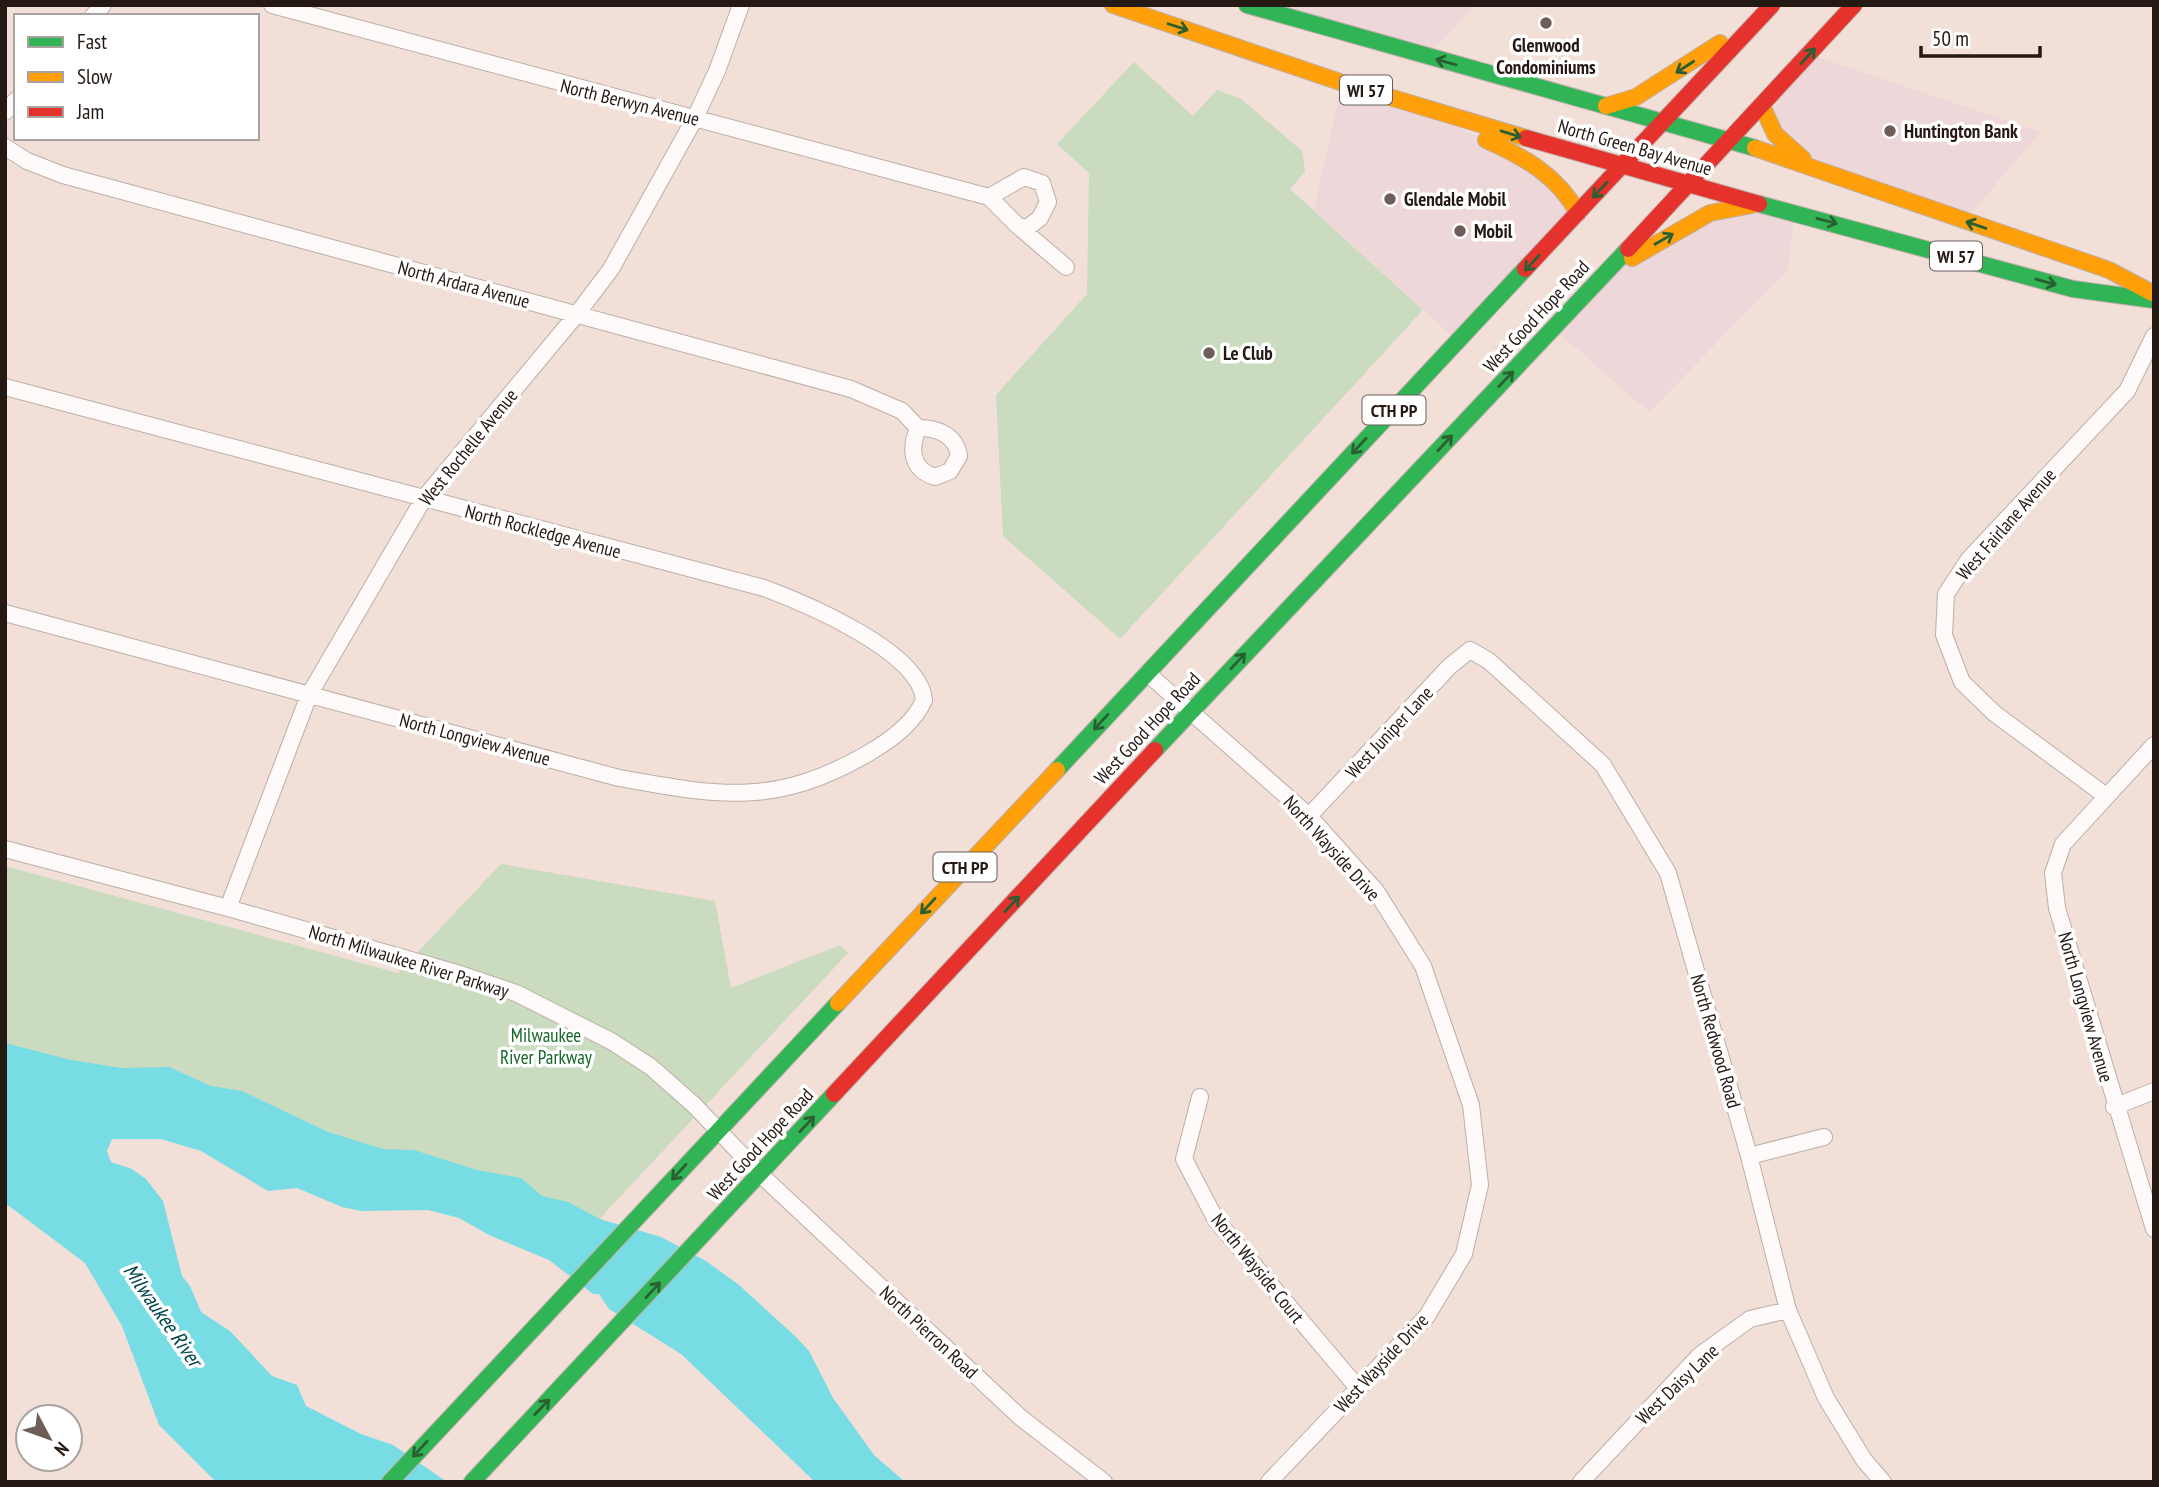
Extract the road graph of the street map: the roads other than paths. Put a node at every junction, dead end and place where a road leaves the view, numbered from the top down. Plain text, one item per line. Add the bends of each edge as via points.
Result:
1 (272, 5) edge
2 (741, 5) edge
3 (1113, 5) edge
4 (1247, 5) edge
5 (1854, 5) edge
6 (1767, 10) edge
7 (1392, 98) junction
8 (1606, 106) junction
9 (1762, 106) junction
10 (695, 118) junction
11 (1662, 122) junction
12 (1732, 140) junction
13 (5, 147) edge
14 (1621, 167) junction
15 (1819, 170) junction
16 (1690, 185) junction
17 (989, 197) junction
18 (1761, 204) junction
19 (1578, 213) junction
20 (1018, 226) junction
21 (1066, 267) dead end
22 (1605, 274) junction
23 (2154, 294) edge
24 (2154, 300) edge
25 (577, 314) junction
26 (2154, 336) edge
27 (5, 387) edge
28 (918, 428) dead end
29 (424, 498) junction
30 (5, 613) edge
31 (1470, 650) joint
32 (1147, 673) junction
33 (309, 695) junction
34 (924, 700) joint
35 (1191, 711) junction
36 (2154, 745) edge
37 (2106, 796) junction
38 (1309, 816) junction
39 (5, 849) edge
40 (228, 908) junction
41 (2154, 1091) edge
42 (1200, 1097) dead end
43 (1471, 1105) joint
44 (2114, 1107) junction
45 (719, 1130) junction
46 (1824, 1138) dead end
47 (1749, 1156) junction
48 (760, 1174) junction
49 (2154, 1229) edge
50 (1788, 1310) junction
51 (1357, 1387) junction
52 (390, 1482) edge
53 (472, 1482) edge
54 (1104, 1482) edge
55 (1269, 1482) edge
56 (1581, 1482) edge
57 (1883, 1482) edge

1 - 10 street, North Berwyn Avenue
2 - 10 street, West Rochelle Avenue
3 -> 7 main road, North Green Bay Avenue / WI 57
8 -> 4 main road, North Green Bay Avenue / WI 57
9 -> 5 main road, West Good Hope Road / CTH PP
6 -> 8 main road via 1636,97
6 - 11 main road, West Good Hope Road / CTH PP
7 -> 14 main road, North Green Bay Avenue / WI 57
7 - 19 main road via 1544,170 1570,194
8 - 11 main road, North Green Bay Avenue / WI 57
9 - 12 main road, West Good Hope Road / CTH PP
9 - 15 main road via 1775,134
10 - 17 street, North Berwyn Avenue
10 - 25 street, West Rochelle Avenue via 611,269
11 - 12 main road, North Green Bay Avenue / WI 57
11 - 14 main road, West Good Hope Road / CTH PP
12 - 15 main road, North Green Bay Avenue / WI 57
12 - 16 main road, West Good Hope Road / CTH PP
13 - 25 street, North Ardara Avenue via 63,175
14 - 16 main road, North Green Bay Avenue / WI 57
14 -> 19 main road, West Good Hope Road / CTH PP
23 -> 15 main road, North Green Bay Avenue / WI 57 via 2109,270
16 - 18 main road, North Green Bay Avenue / WI 57
16 - 22 main road, West Good Hope Road / CTH PP
17 - 20 street, North Berwyn Avenue
17 - 20 street via 1024,177 1042,183 1047,195 1044,211 1035,225
22 -> 18 main road via 1710,213
18 -> 24 main road, North Green Bay Avenue / WI 57 via 2073,289
19 -> 32 main road, West Good Hope Road / CTH PP
20 - 21 street, North Berwyn Avenue
35 -> 22 main road, West Good Hope Road / CTH PP
25 - 28 street, North Ardara Avenue via 851,389 902,411
25 - 29 street, West Rochelle Avenue
26 - 37 street, West Fairlane Avenue via 2127,391 1969,559 1946,594 1944,635 1962,682 1994,713
27 - 29 street, North Rockledge Avenue
29 - 33 street, West Rochelle Avenue
29 - 34 street, North Rockledge Avenue via 764,589 824,611 897,661 920,685
30 - 33 street, North Longview Avenue
31 - 38 street, West Juniper Lane
31 - 47 street, North Redwood Road via 1489,661 1603,765 1668,873
32 - 35 street, North Wayside Drive
32 -> 45 main road, West Good Hope Road / CTH PP
33 - 34 street, North Longview Avenue via 619,778 753,794 783,790 847,766 889,741
33 - 40 street, West Rochelle Avenue
35 - 38 street, North Wayside Drive
48 -> 35 main road, West Good Hope Road / CTH PP
36 - 37 street, North Longview Avenue
37 - 44 street, North Longview Avenue via 2063,845 2053,873 2057,908
38 - 43 street, North Wayside Drive via 1376,891 1423,966
39 - 40 street, North Milwaukee River Parkway
40 - 45 street, North Milwaukee River Parkway via 460,974 550,1009 651,1067
41 - 44 street
42 - 51 street, North Wayside Court via 1184,1159 1216,1220
43 - 51 street, West Wayside Drive via 1480,1185 1464,1254 1427,1317
44 - 49 street, North Longview Avenue
45 - 48 street, North Milwaukee River Parkway
45 -> 52 main road, West Good Hope Road
46 - 47 street
47 - 50 street, North Redwood Road
53 -> 48 main road, West Good Hope Road
48 - 54 street, North Pierron Road via 1020,1417
50 - 56 street, West Daisy Lane via 1750,1319 1700,1355
50 - 57 street, North Redwood Road via 1826,1398
51 - 55 street, West Wayside Drive

